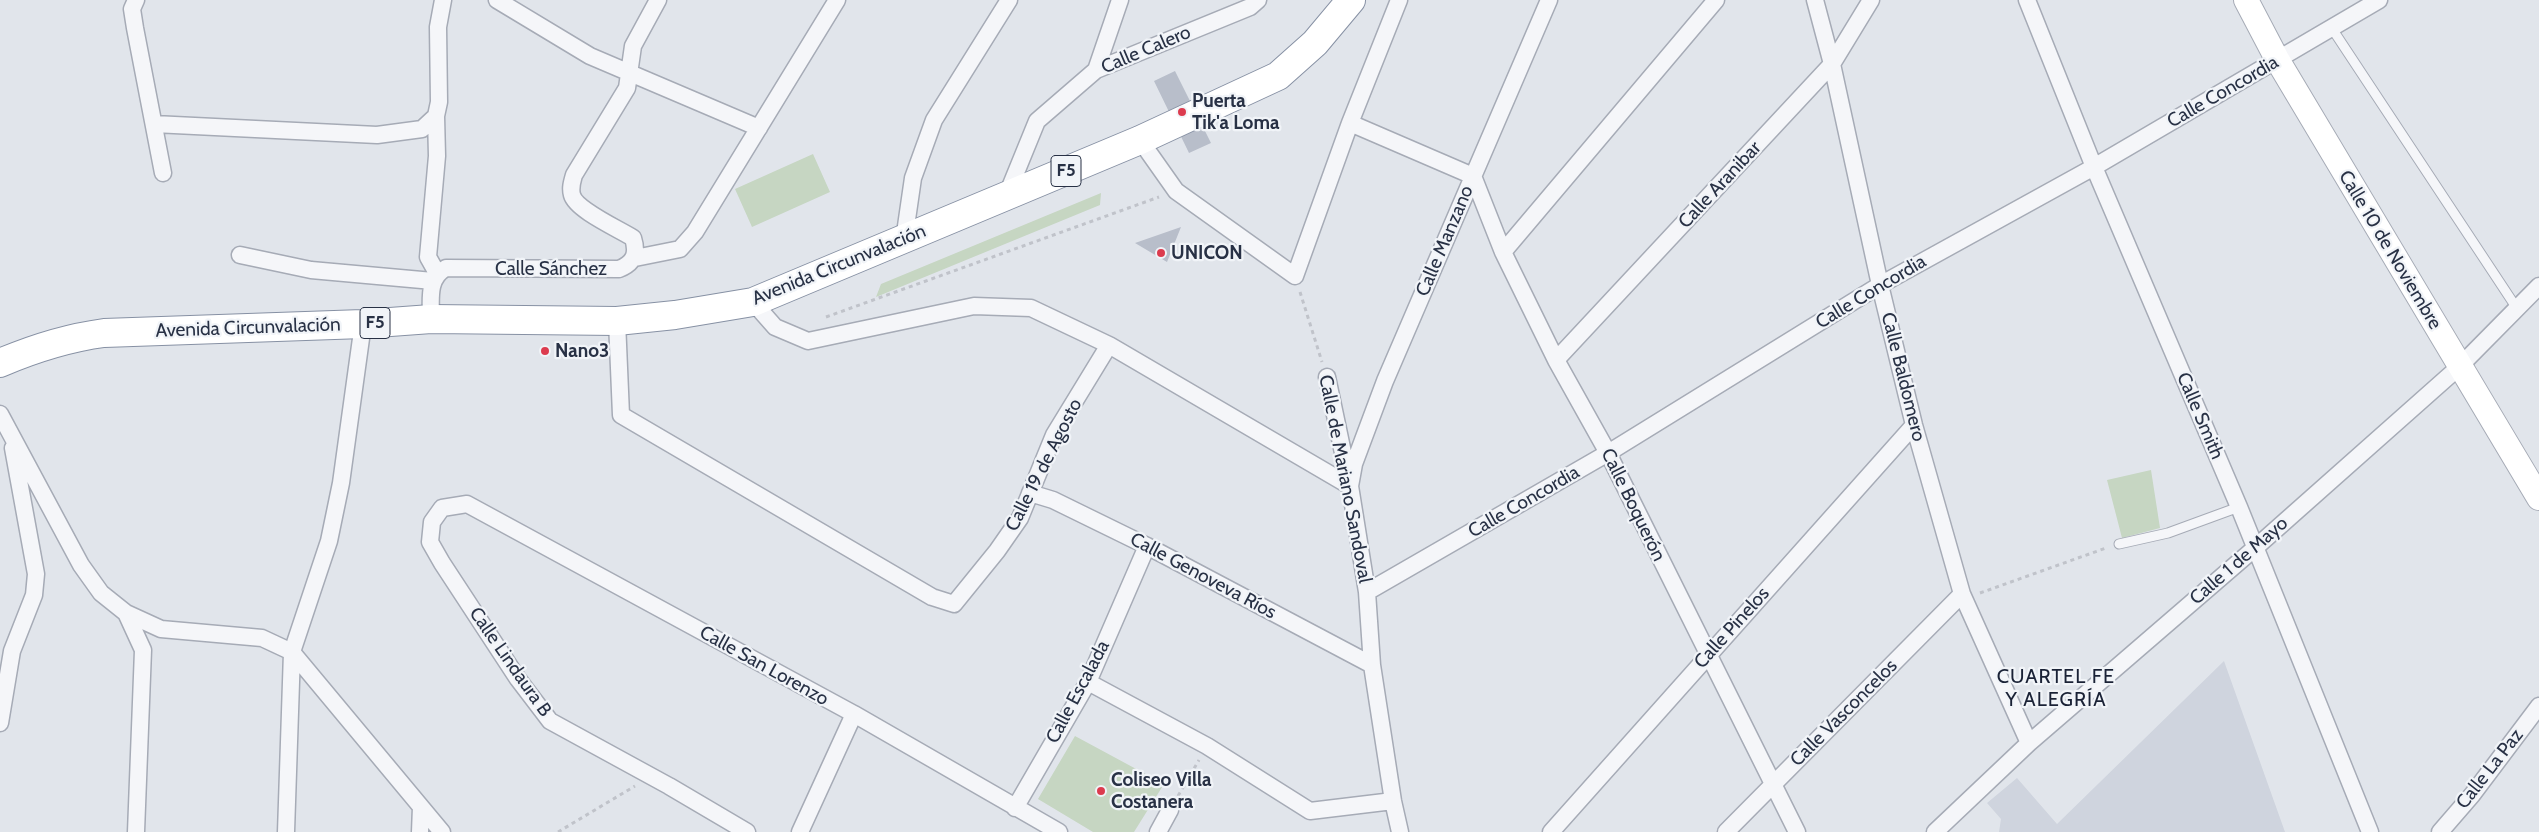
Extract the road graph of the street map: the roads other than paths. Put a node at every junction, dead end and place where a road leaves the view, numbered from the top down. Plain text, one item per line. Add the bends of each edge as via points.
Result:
1 (136, 0) edge
2 (442, 0) edge
3 (497, 0) edge
4 (658, 0) edge
5 (837, 0) edge
6 (1009, 0) edge
7 (1120, 0) edge
8 (1258, 0) edge
9 (1351, 0) edge
10 (1399, 0) edge
11 (1549, 0) edge
12 (1716, 0) edge
13 (1815, 0) edge
14 (1871, 0) edge
15 (2027, 0) edge
16 (2246, 0) edge
17 (2379, 0) edge
18 (2330, 27) junction
19 (2278, 61) junction
20 (1832, 64) junction
21 (1096, 70) junction
22 (628, 73) junction
23 (436, 116) junction
24 (1350, 123) junction
25 (154, 124) junction
26 (759, 128) junction
27 (1140, 140) junction
28 (2094, 167) junction
29 (163, 173) dead end
30 (1473, 176) junction
31 (1006, 197) junction
32 (904, 240) junction
33 (1503, 252) junction
34 (240, 255) dead end
35 (634, 258) junction
36 (435, 277) junction
37 (1880, 284) junction
38 (2539, 286) edge
39 (753, 302) junction
40 (2516, 307) junction
41 (431, 319) junction
42 (617, 321) junction
43 (363, 324) junction
44 (1109, 345) junction
45 (1556, 360) junction
46 (0, 363) edge
47 (2459, 367) junction
48 (1327, 377) road end
49 (0, 414) edge
50 (1914, 425) junction
51 (11, 434) junction
52 (1608, 454) junction
53 (1350, 486) junction
54 (1030, 493) junction
55 (2539, 498) edge
56 (467, 504) joint
57 (2239, 507) junction
58 (2119, 544) road end
59 (1146, 546) junction
60 (2255, 548) junction
61 (1367, 592) junction
62 (1964, 597) junction
63 (126, 613) junction
64 (292, 652) junction
65 (1707, 655) junction
66 (1372, 665) junction
67 (1088, 682) junction
68 (2539, 706) edge
69 (854, 714) junction
70 (0, 723) edge
71 (2029, 743) junction
72 (1773, 784) junction
73 (669, 786) junction
74 (1393, 801) junction
75 (421, 807) junction
76 (1015, 808) junction
77 (1170, 810) road end
78 (136, 832) edge
79 (286, 832) edge
80 (420, 832) edge
81 (442, 832) edge
82 (727, 832) edge
83 (748, 832) edge
84 (800, 832) edge
85 (1059, 832) edge
86 (1158, 832) edge
87 (1400, 832) edge
88 (1551, 832) edge
89 (1726, 832) edge
90 (1798, 832) edge
91 (1934, 832) edge
92 (2370, 832) edge
93 (2440, 832) edge

1 - 25 street via 132,9
2 - 23 street via 438,27 439,102
3 - 22 street via 590,56
4 - 22 street, Calle Sánchez via 633,46
5 - 26 street
6 - 32 street via 934,120 913,178
7 - 21 street
8 - 21 street, Calle Calero via 1250,7
9 - 27 highway, Avenida Circunvalación / F5 via 1315,43 1278,76
10 - 24 street
11 - 30 street, Calle Manzano
12 - 33 street
13 - 20 street, Calle Baldomero
14 - 20 street, Calle Aranibar
15 - 28 street, Calle Smith
16 - 19 main road, Calle 10 de Noviembre
17 - 18 street, Calle Concordia
18 - 19 street, Calle Concordia
18 - 40 lane
19 - 28 street, Calle Concordia
19 - 47 main road, Calle 10 de Noviembre
20 - 37 street, Calle Baldomero
20 - 45 street, Calle Aranibar
21 - 31 street, Calle Calero via 1037,121
22 - 26 street
22 - 35 street, Calle Sánchez via 627,88 574,175 570,188 579,206 633,238
23 - 25 street via 422,129 376,135
23 - 36 street via 437,156 428,257
24 - 27 street via 1295,276 1176,191
24 - 30 street
25 - 29 street
26 - 35 street via 695,232 680,249
27 - 31 highway, Avenida Circunvalación / F5
28 - 37 street, Calle Concordia
28 - 57 street, Calle Smith
30 - 33 street, Calle Boquerón
30 - 53 street, Calle Manzano via 1385,381 1354,464
31 - 32 highway, Avenida Circunvalación / F5
32 - 39 highway, Avenida Circunvalación / F5
33 - 45 street, Calle Boquerón
34 - 36 street, Calle Sánchez via 311,270
35 - 36 street, Calle Sánchez via 630,265 619,269 446,268
36 - 41 street
37 - 50 street, Calle Baldomero
37 - 52 street, Calle Concordia
38 - 40 street, Calle 1 de Mayo
39 - 42 highway, Avenida Circunvalación / F5
39 - 44 street via 775,327 808,341 974,306 1031,308
40 - 47 street, Calle 1 de Mayo
41 - 42 highway, Avenida Circunvalación / F5
41 - 43 highway, Avenida Circunvalación / F5
42 - 54 street, Calle 19 de Agosto via 621,415 932,597 954,604 1020,518
43 - 46 highway, Avenida Circunvalación / F5 via 104,333 44,345
43 - 64 street via 341,483 329,541
44 - 53 street
44 - 54 street, Calle 19 de Agosto via 1054,435
45 - 52 street, Calle Boquerón
47 - 55 main road, Calle 10 de Noviembre
47 - 60 street, Calle 1 de Mayo
48 - 53 street, Calle de Mariano Sandoval
49 - 51 street
50 - 62 street, Calle Baldomero
50 - 65 street, Calle Pinelos
51 - 63 street via 81,565 101,593
51 - 70 street via 36,574 34,595 12,651
52 - 61 street, Calle Concordia
52 - 65 street, Calle Boquerón
53 - 61 street, Calle de Mariano Sandoval
54 - 59 street, Calle Genoveva Ríos via 1053,500
56 - 69 street, Calle San Lorenzo
56 - 73 street, Calle Lindaura B via 442,508 432,522 430,542 518,679 550,721
57 - 58 lane via 2168,533
57 - 60 street, Calle Smith
59 - 66 street, Calle Genoveva Ríos
59 - 67 street, Calle Escalada
60 - 71 street, Calle 1 de Mayo
60 - 92 street, Calle Smith
61 - 66 street, Calle de Mariano Sandoval
62 - 71 street, Calle Baldomero
62 - 72 street, Calle Vasconcelos
63 - 64 street via 161,629 262,638
63 - 78 street via 143,650
64 - 75 street
64 - 79 street
65 - 72 street, Calle Boquerón
65 - 88 street, Calle Pinelos
66 - 74 street, Calle de Mariano Sandoval
67 - 74 street via 1206,746 1310,811
67 - 76 street, Calle Escalada
68 - 93 street, Calle La Paz
69 - 76 street, Calle San Lorenzo
69 - 84 street
71 - 91 street, Calle 1 de Mayo
72 - 89 street, Calle Vasconcelos
72 - 90 street, Calle Boquerón
73 - 82 street, Calle Lindaura B
73 - 83 street, Calle Lindaura B
74 - 87 street, Calle de Mariano Sandoval
75 - 80 street
75 - 81 street
76 - 85 street, Calle San Lorenzo
77 - 86 street

